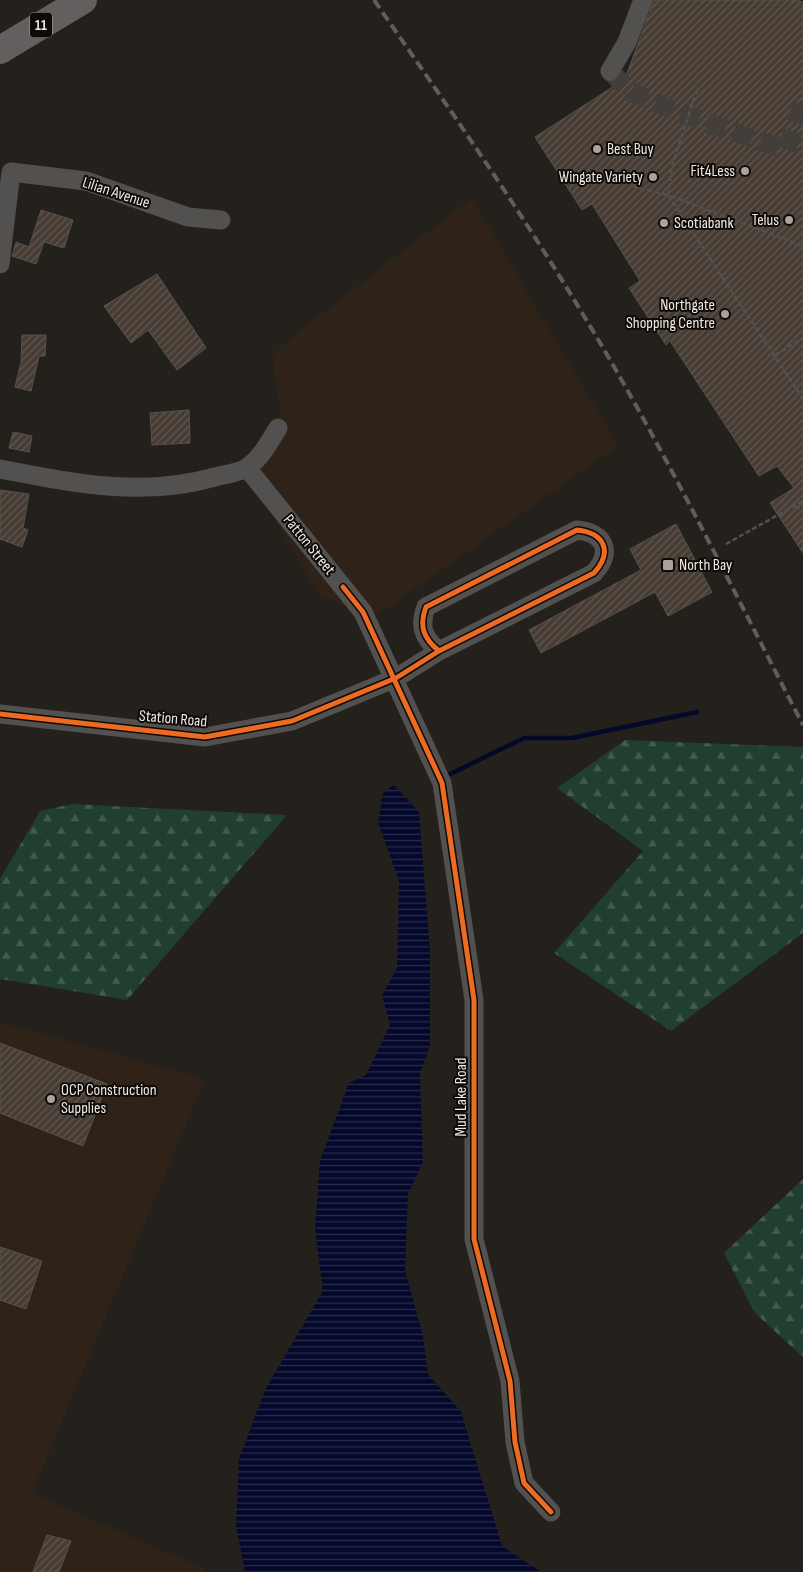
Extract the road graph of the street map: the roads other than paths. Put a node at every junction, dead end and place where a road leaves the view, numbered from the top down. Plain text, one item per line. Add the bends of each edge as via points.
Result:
1 (83, 0) edge
2 (643, 0) edge
3 (0, 50) edge
4 (610, 70) dead end
5 (221, 220) dead end
6 (0, 264) edge
7 (278, 428) dead end
8 (247, 468) junction
9 (0, 469) edge
10 (439, 651) junction
11 (396, 678) junction
12 (0, 714) edge
13 (551, 1512) dead end

1 - 3 highway, 11
2 - 4 street via 627,42
5 - 6 street, Lilian Avenue via 188,217 86,182 11,172
7 - 8 street via 264,452
8 - 9 street via 182,486 128,489
8 - 11 street, Patton Street via 363,612
10 - 10 street, Station Road via 594,573 606,552 602,542 595,535 577,530 426,607 421,620 423,632 427,641
10 - 11 street, Station Road
11 - 12 street, Station Road via 292,721 205,737
11 - 13 street, Mud Lake Road via 442,783 474,1000 474,1239 510,1381 515,1442 524,1483

